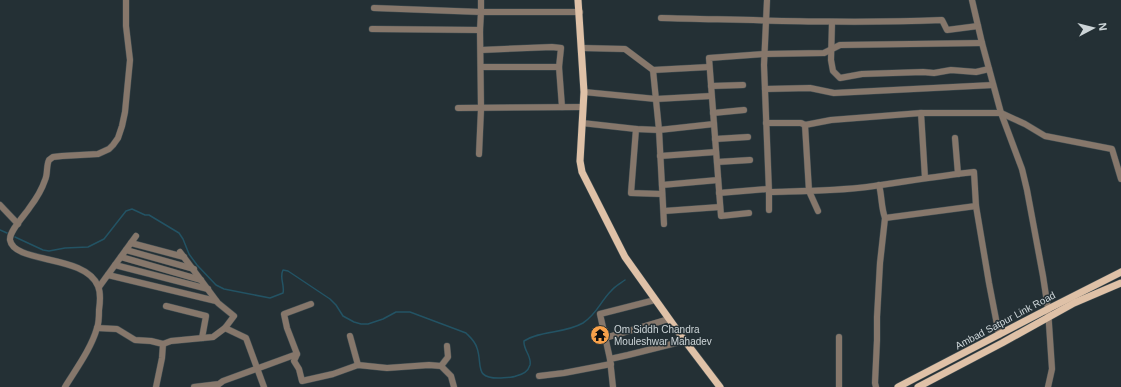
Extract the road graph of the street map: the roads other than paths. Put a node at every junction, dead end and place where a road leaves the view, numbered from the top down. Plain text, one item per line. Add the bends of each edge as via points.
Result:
1 (126, 0) edge
2 (481, 0) edge
3 (578, 0) edge
4 (767, 0) edge
5 (972, 0) edge
6 (374, 8) dead end
7 (481, 12) junction
8 (580, 12) junction
9 (661, 18) dead end
10 (767, 20) junction
11 (832, 22) junction
12 (978, 26) junction
13 (372, 29) dead end
14 (480, 30) junction
15 (982, 43) junction
16 (582, 48) junction
17 (831, 49) junction
18 (481, 50) junction
19 (764, 54) junction
20 (481, 67) junction
21 (560, 67) junction
22 (709, 67) junction
23 (988, 69) junction
24 (653, 70) junction
25 (743, 85) dead end
26 (993, 85) junction
27 (711, 86) junction
28 (765, 89) junction
29 (584, 92) junction
30 (712, 96) junction
31 (656, 100) junction
32 (562, 107) junction
33 (583, 107) junction
34 (458, 108) dead end
35 (481, 108) junction
36 (744, 110) dead end
37 (713, 112) junction
38 (921, 113) junction
39 (1001, 113) junction
40 (582, 123) junction
41 (766, 123) junction
42 (714, 124) junction
43 (805, 125) junction
44 (636, 129) junction
45 (659, 130) junction
46 (748, 137) dead end
47 (955, 138) dead end
48 (715, 139) junction
49 (716, 152) junction
50 (479, 154) dead end
51 (660, 156) junction
52 (750, 160) dead end
53 (717, 162) junction
54 (958, 174) junction
55 (925, 178) junction
56 (1121, 179) edge
57 (718, 180) junction
58 (662, 185) junction
59 (879, 185) junction
60 (768, 191) junction
61 (809, 191) junction
62 (719, 193) junction
63 (662, 194) junction
64 (0, 205) edge
65 (976, 206) junction
66 (720, 207) junction
67 (769, 210) dead end
68 (664, 211) junction
69 (818, 211) dead end
70 (749, 214) dead end
71 (885, 218) junction
72 (18, 224) junction
73 (664, 224) dead end
74 (136, 236) dead end
75 (131, 243) junction
76 (126, 250) junction
77 (121, 257) junction
78 (115, 265) junction
79 (194, 269) junction
80 (1121, 272) edge
81 (108, 275) junction
82 (201, 280) junction
83 (1121, 283) edge
84 (99, 287) junction
85 (208, 289) junction
86 (655, 300) junction
87 (216, 301) junction
88 (311, 304) dead end
89 (166, 306) dead end
90 (1048, 309) junction
91 (1048, 318) junction
92 (669, 320) junction
93 (97, 328) junction
94 (225, 328) junction
95 (999, 335) junction
96 (350, 336) dead end
97 (839, 337) dead end
98 (202, 338) junction
99 (605, 338) junction
100 (684, 341) junction
101 (163, 344) junction
102 (447, 346) dead end
103 (297, 354) junction
104 (610, 361) junction
105 (358, 366) junction
106 (441, 366) junction
107 (257, 368) junction
108 (539, 376) dead end
109 (308, 380) junction
110 (219, 385) edge
111 (65, 387) edge
112 (156, 387) edge
113 (194, 387) edge
114 (264, 387) edge
115 (309, 387) edge
116 (454, 387) edge
117 (613, 387) edge
118 (720, 387) edge
119 (839, 387) edge
120 (876, 387) edge
121 (898, 387) edge
122 (918, 387) edge
123 (1048, 387) edge

1 - 72 street via 130,60 125,112 118,138 113,146 98,154 53,157 49,160 44,184
2 - 7 street
3 - 8 main road
4 - 10 street
5 - 12 street
6 - 7 street
7 - 8 street
7 - 14 street
8 - 16 main road
9 - 10 street
10 - 11 street
10 - 19 street
11 - 12 street via 942,20 947,30
11 - 17 street
12 - 15 street
13 - 14 street
14 - 18 street
15 - 17 street via 840,45
15 - 23 street
16 - 24 street via 625,49
16 - 29 main road
17 - 19 street via 824,53
17 - 23 street via 833,71 840,78 862,74 934,73 951,70 976,72
18 - 20 street
18 - 21 street via 561,48
19 - 22 street via 709,58
19 - 28 street
20 - 21 street
20 - 35 street
21 - 32 street
22 - 24 street
22 - 27 street
23 - 26 street
24 - 31 street
25 - 27 street
26 - 28 street via 842,93 810,88
26 - 39 street
27 - 30 street
28 - 41 street
29 - 31 street
29 - 33 main road
30 - 31 street
30 - 37 street
31 - 45 street
32 - 33 street
32 - 35 street
33 - 40 main road
34 - 35 street
35 - 50 street
36 - 37 street
37 - 42 street
38 - 39 street
38 - 43 street via 831,120
38 - 55 street
39 - 56 street via 1045,136 1112,149
39 - 90 street via 1022,169
40 - 44 street
40 - 86 main road via 582,172 625,257
41 - 43 street
41 - 60 street
42 - 45 street
42 - 48 street
43 - 61 street
44 - 45 street
44 - 63 street via 631,193
45 - 51 street
46 - 48 street
47 - 54 street
48 - 49 street
49 - 51 street
49 - 53 street
51 - 58 street
52 - 53 street
53 - 57 street
54 - 55 street
54 - 65 street via 974,172
55 - 59 street
57 - 58 street
57 - 62 street
58 - 63 street
59 - 61 street
59 - 71 street
60 - 61 street
60 - 62 street
60 - 67 street
61 - 69 street
62 - 66 street
63 - 68 street
64 - 72 street
65 - 71 street
65 - 95 street
66 - 68 street
66 - 70 street via 721,216
68 - 73 street
71 - 120 street via 877,318
72 - 84 street via 10,238 14,248 25,254 80,269 92,277
74 - 75 street
75 - 76 street
75 - 79 street via 182,254
76 - 77 street
76 - 79 street
77 - 78 street
77 - 82 street
78 - 81 street
78 - 85 street
79 - 82 street
80 - 90 main road, Ambad Satpur Link Road
81 - 84 street
81 - 87 street
82 - 85 street
83 - 91 main road, Ambad Satpur Link Road via 1074,303
84 - 93 street
85 - 87 street
86 - 92 main road
86 - 99 street via 600,314
87 - 94 street via 234,316
88 - 103 street via 284,314
89 - 98 street via 206,316
90 - 91 street
90 - 95 main road, Ambad Satpur Link Road
91 - 122 main road, Ambad Satpur Link Road
91 - 123 street via 1052,369
92 - 99 street
92 - 100 main road
93 - 101 street via 117,329 135,340
93 - 111 street
94 - 98 street via 213,337
94 - 107 street via 246,338
95 - 121 main road, Ambad Satpur Link Road
96 - 105 street
97 - 119 street
98 - 101 street
99 - 104 street
100 - 104 street
100 - 118 main road
101 - 112 street
102 - 106 street via 448,357
103 - 107 street
103 - 109 street via 294,361 302,381
104 - 108 street via 564,373
104 - 117 street
105 - 106 street
105 - 109 street
106 - 116 street via 451,376
107 - 110 street via 223,381
107 - 114 street
109 - 115 street
110 - 113 street

